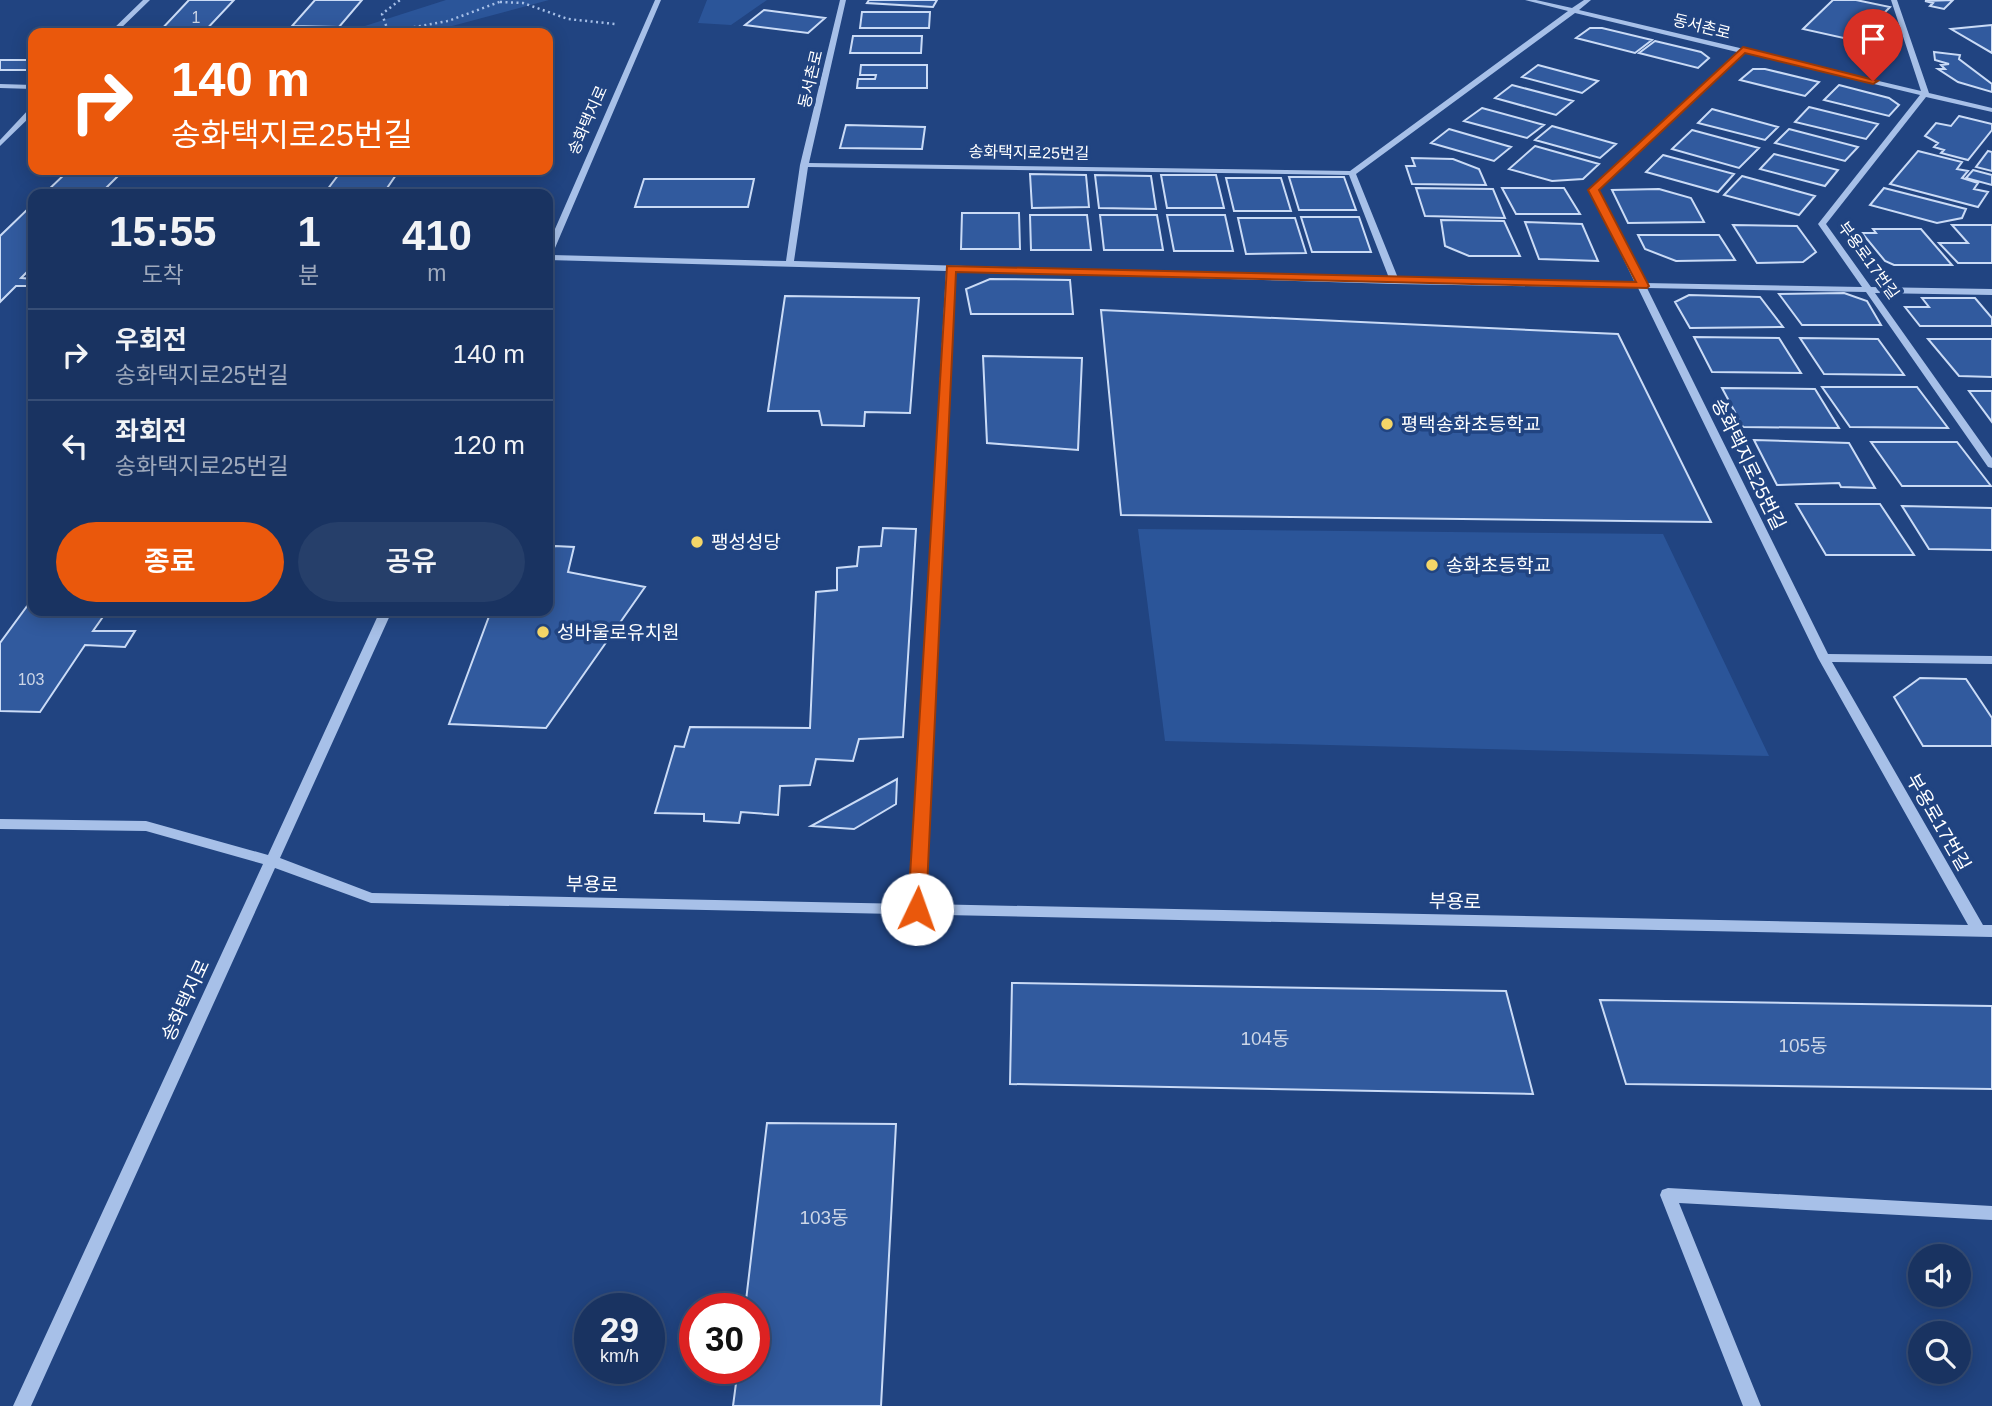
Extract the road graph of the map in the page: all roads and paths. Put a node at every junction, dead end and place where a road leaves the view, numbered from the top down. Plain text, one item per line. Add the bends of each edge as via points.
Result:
1 (147, 0) edge
2 (400, 0) edge
3 (508, 0) edge
4 (658, 0) edge
5 (843, 0) edge
6 (1528, 0) edge
7 (1588, 0) edge
8 (1894, 0) edge
9 (500, 2) junction
10 (1573, 10) junction
11 (646, 27) junction
12 (117, 28) edge
13 (386, 28) edge
14 (410, 28) edge
15 (1743, 50) junction
16 (0, 86) edge
17 (28, 87) edge
18 (1925, 93) junction
19 (1992, 110) edge
20 (28, 115) edge
21 (0, 144) edge
22 (804, 164) junction
23 (1352, 173) junction
24 (553, 244) edge
25 (553, 256) edge
26 (790, 262) junction
27 (951, 269) junction
28 (1395, 281) junction
29 (1643, 286) junction
30 (1870, 290) junction
31 (1992, 292) edge
32 (1992, 465) edge
33 (384, 616) edge
34 (1824, 658) junction
35 (1992, 660) edge
36 (0, 824) edge
37 (272, 861) junction
38 (917, 909) junction
39 (1985, 931) edge
40 (1992, 1213) edge
41 (22, 1406) edge
42 (1752, 1406) edge

1 - 12 street
2 - 13 path via 382,14
3 - 9 path
4 - 11 street, 송화택지로
5 - 22 street, 동서촌로
6 - 10 street, 동서촌로
7 - 10 street
8 - 18 street
9 - 11 path via 523,3 576,21
9 - 14 path via 448,21
10 - 15 street, 동서촌로
10 - 23 street
11 - 24 street, 송화택지로
15 - 18 street, 동서촌로
15 - 29 street, 송화택지로25번길 via 1594,190
16 - 17 street
18 - 19 street, 동서촌로
18 - 30 street, 부용로17번길 via 1822,224
20 - 21 street
22 - 23 street, 송화택지로25번길
22 - 26 street
23 - 28 street
25 - 26 street
26 - 27 street
27 - 28 street
27 - 38 street
28 - 29 street
29 - 30 street
29 - 34 street, 송화택지로25번길
30 - 31 street
30 - 32 street, 부용로17번길
33 - 37 street, 송화택지로
34 - 35 street
34 - 39 street, 부용로17번길
36 - 37 street, 부용로 via 146,826
37 - 38 street, 부용로 via 371,898
37 - 41 street, 송화택지로
38 - 39 street, 부용로
40 - 42 street via 1668,1195

